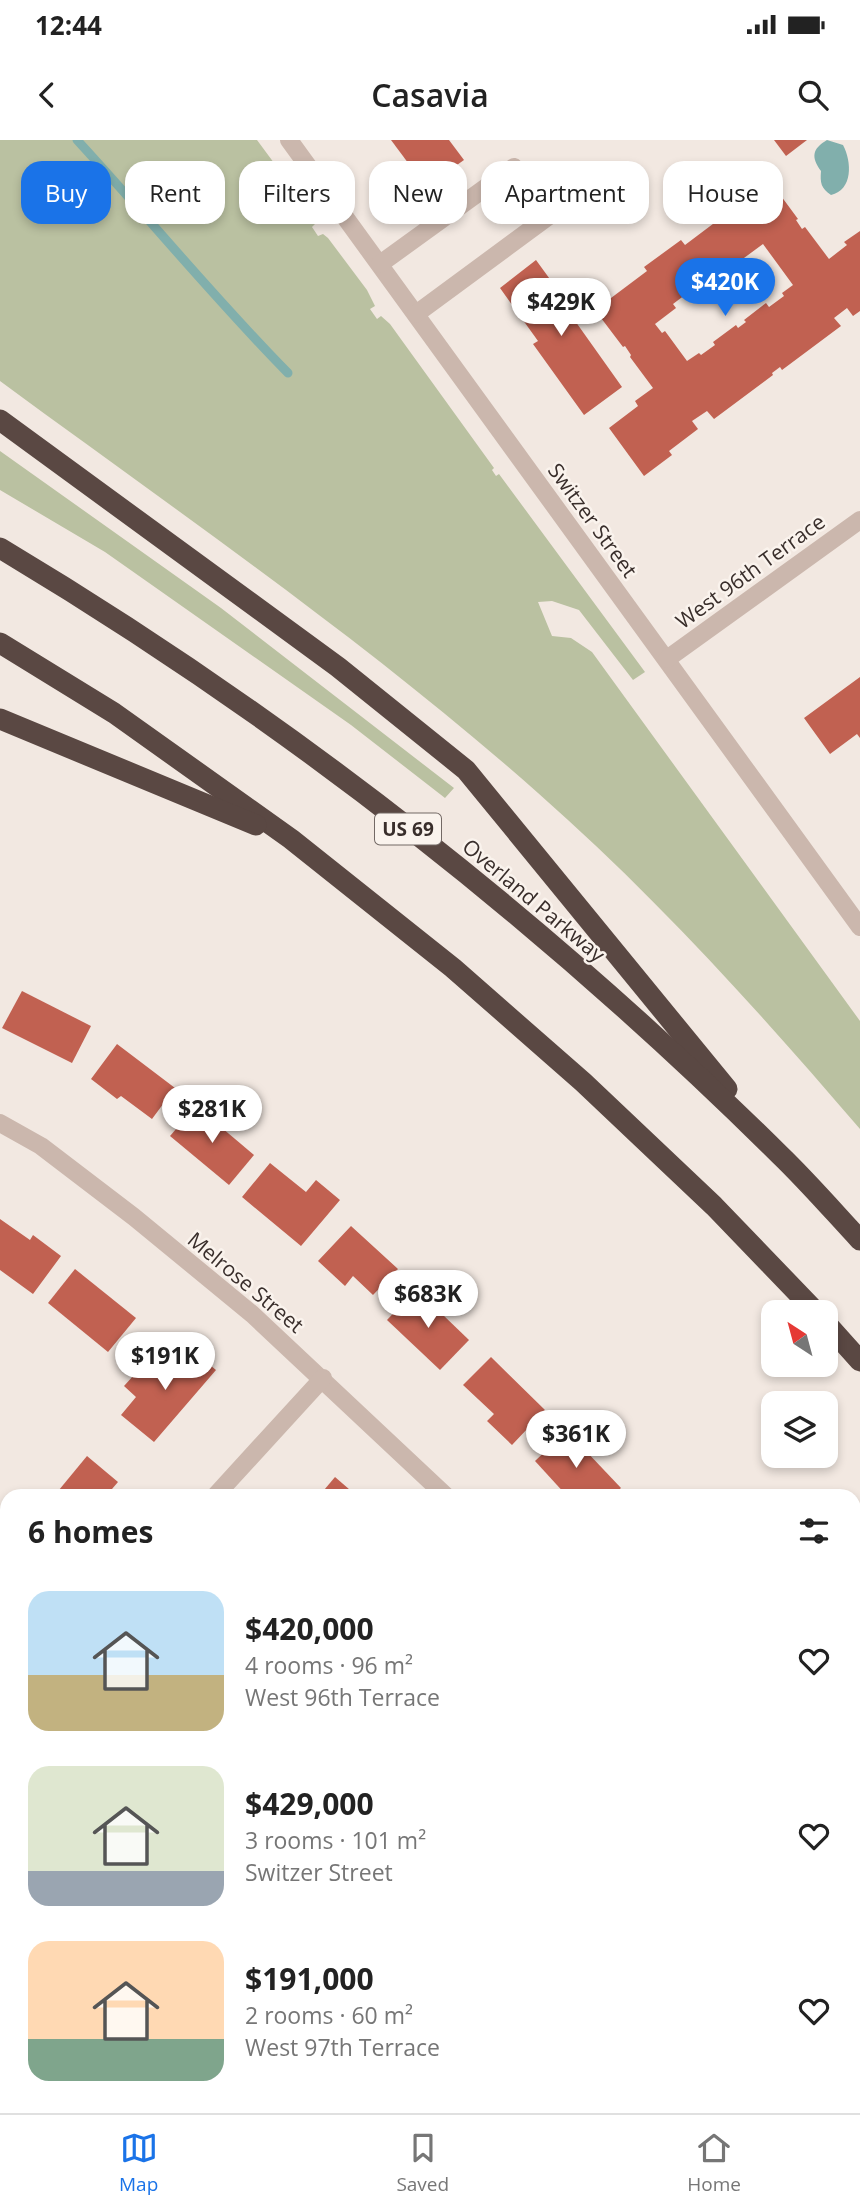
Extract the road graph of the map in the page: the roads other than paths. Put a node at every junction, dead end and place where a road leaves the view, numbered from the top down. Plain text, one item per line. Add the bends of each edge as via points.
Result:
1 (289, 140) edge
2 (481, 191) edge
3 (538, 224) edge
4 (380, 264) junction
5 (416, 314) junction
6 (0, 420) edge
7 (860, 520) edge
8 (0, 548) edge
9 (0, 643) edge
10 (667, 659) junction
11 (0, 719) edge
12 (291, 839) junction
13 (858, 919) edge
14 (0, 1123) edge
15 (781, 1156) junction
16 (860, 1240) edge
17 (804, 1300) edge
18 (838, 1336) edge
19 (860, 1361) edge
20 (323, 1378) junction
21 (221, 1489) edge
22 (439, 1489) edge

1 - 4 street, Switzer Street
2 - 4 street
3 - 5 street
4 - 5 street, Switzer Street
5 - 10 street, Switzer Street
6 - 15 highway via 338,667 466,770
7 - 10 street, West 96th Terrace
8 - 15 highway, Overland Parkway / US 69 via 251,712 491,893 633,1016
9 - 12 highway via 114,713
10 - 13 street, Switzer Street
11 - 12 highway
12 - 17 highway via 453,968 583,1082 714,1206
14 - 20 street, Melrose Street via 41,1146 134,1217
15 - 16 highway, Overland Parkway / US 69
18 - 19 highway
20 - 21 street
20 - 22 street, Melrose Street

